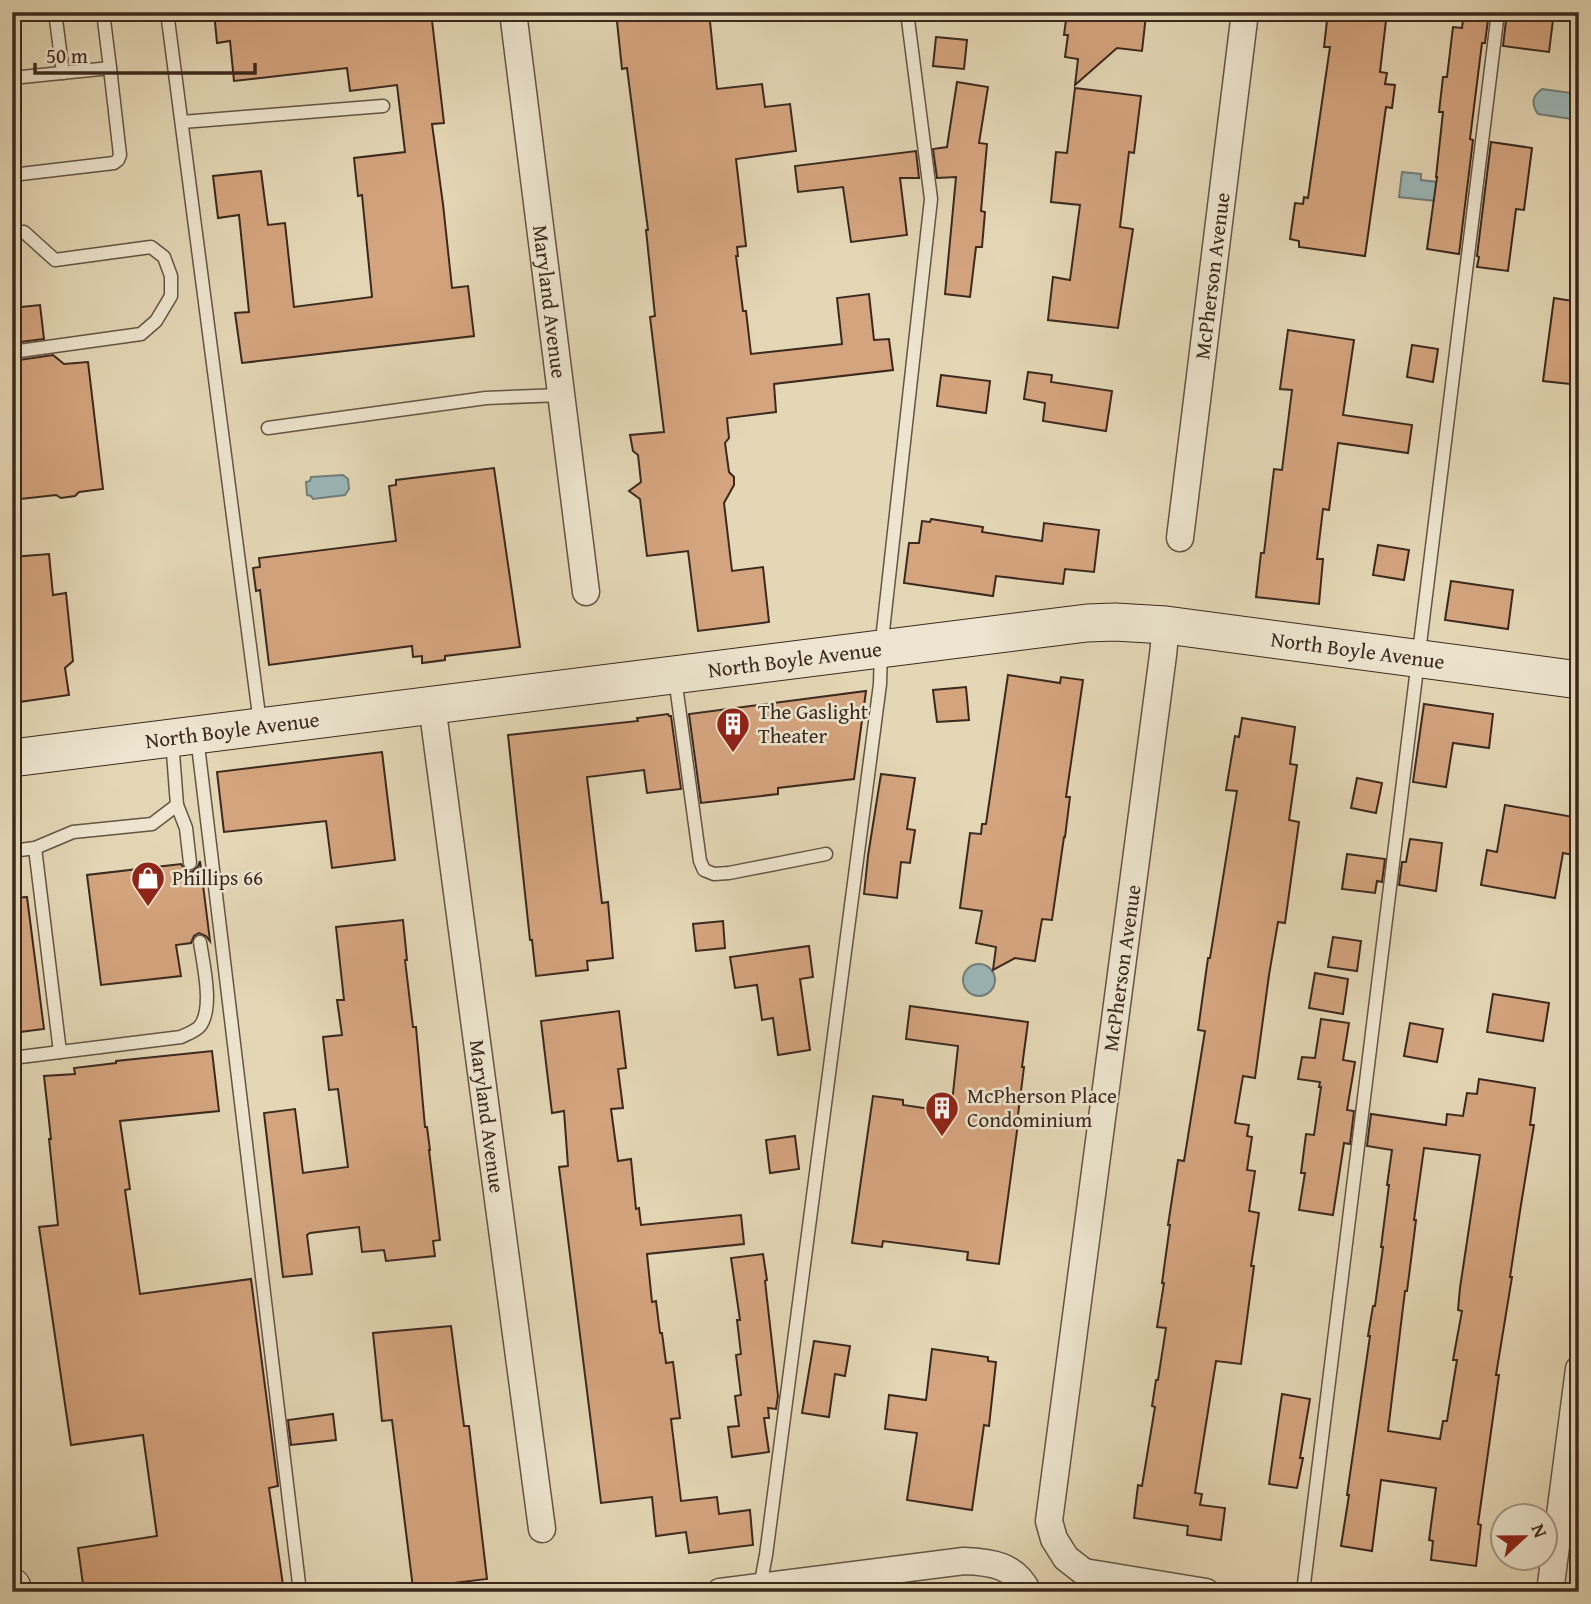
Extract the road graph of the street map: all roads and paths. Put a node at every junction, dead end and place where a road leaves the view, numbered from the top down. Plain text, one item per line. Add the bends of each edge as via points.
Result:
1 (55, 12) edge
2 (103, 12) edge
3 (167, 12) edge
4 (513, 12) edge
5 (907, 12) edge
6 (1245, 12) edge
7 (1498, 12) edge
8 (110, 68) junction
9 (63, 73) junction
10 (12, 78) edge
11 (383, 106) dead end
12 (182, 122) junction
13 (12, 175) edge
14 (12, 234) edge
15 (12, 352) edge
16 (561, 395) junction
17 (268, 428) dead end
18 (1180, 538) dead end
19 (586, 592) dead end
20 (1166, 625) junction
21 (881, 649) junction
22 (1417, 660) junction
23 (674, 674) junction
24 (1579, 680) edge
25 (432, 705) junction
26 (260, 727) junction
27 (184, 737) junction
28 (12, 758) edge
29 (177, 805) junction
30 (35, 848) junction
31 (12, 851) edge
32 (826, 854) dead end
33 (190, 863) dead end
34 (200, 942) dead end
35 (60, 1052) junction
36 (12, 1058) edge
37 (1579, 1368) edge
38 (542, 1529) dead end
39 (760, 1587) junction
40 (1026, 1587) edge
41 (300, 1592) edge
42 (720, 1592) edge
43 (1206, 1592) edge
44 (1303, 1592) edge
45 (1550, 1592) edge

1 - 9 lane
2 - 8 lane
3 - 12 lane
4 - 16 street, Maryland Avenue
5 - 21 lane via 931,199
6 - 18 street, McPherson Avenue
7 - 22 lane
8 - 9 lane
8 - 13 lane via 118,160
9 - 10 lane
11 - 12 lane
12 - 26 lane
14 - 15 lane via 24,232 55,260 151,247 164,257 171,276 171,296 156,321 141,334
16 - 17 lane via 486,398
16 - 19 street, Maryland Avenue
20 - 21 street, North Boyle Avenue via 1087,623
20 - 22 street, North Boyle Avenue
20 - 43 street, McPherson Avenue via 1049,1521 1066,1558 1084,1572
21 - 23 street, North Boyle Avenue
21 - 39 lane
22 - 24 street, North Boyle Avenue
22 - 44 lane
23 - 25 street, North Boyle Avenue
23 - 32 lane via 699,861 704,870 729,873
25 - 26 street, North Boyle Avenue
25 - 38 street, Maryland Avenue
26 - 27 street, North Boyle Avenue
27 - 28 street, North Boyle Avenue
27 - 29 lane
27 - 41 lane
29 - 30 lane via 152,824 73,832
29 - 33 lane via 186,828
30 - 31 lane
30 - 35 lane via 35,903 47,999
34 - 35 lane via 207,1012 200,1027 181,1037
35 - 36 lane
37 - 45 street
39 - 40 street via 982,1561 998,1564
39 - 42 street

